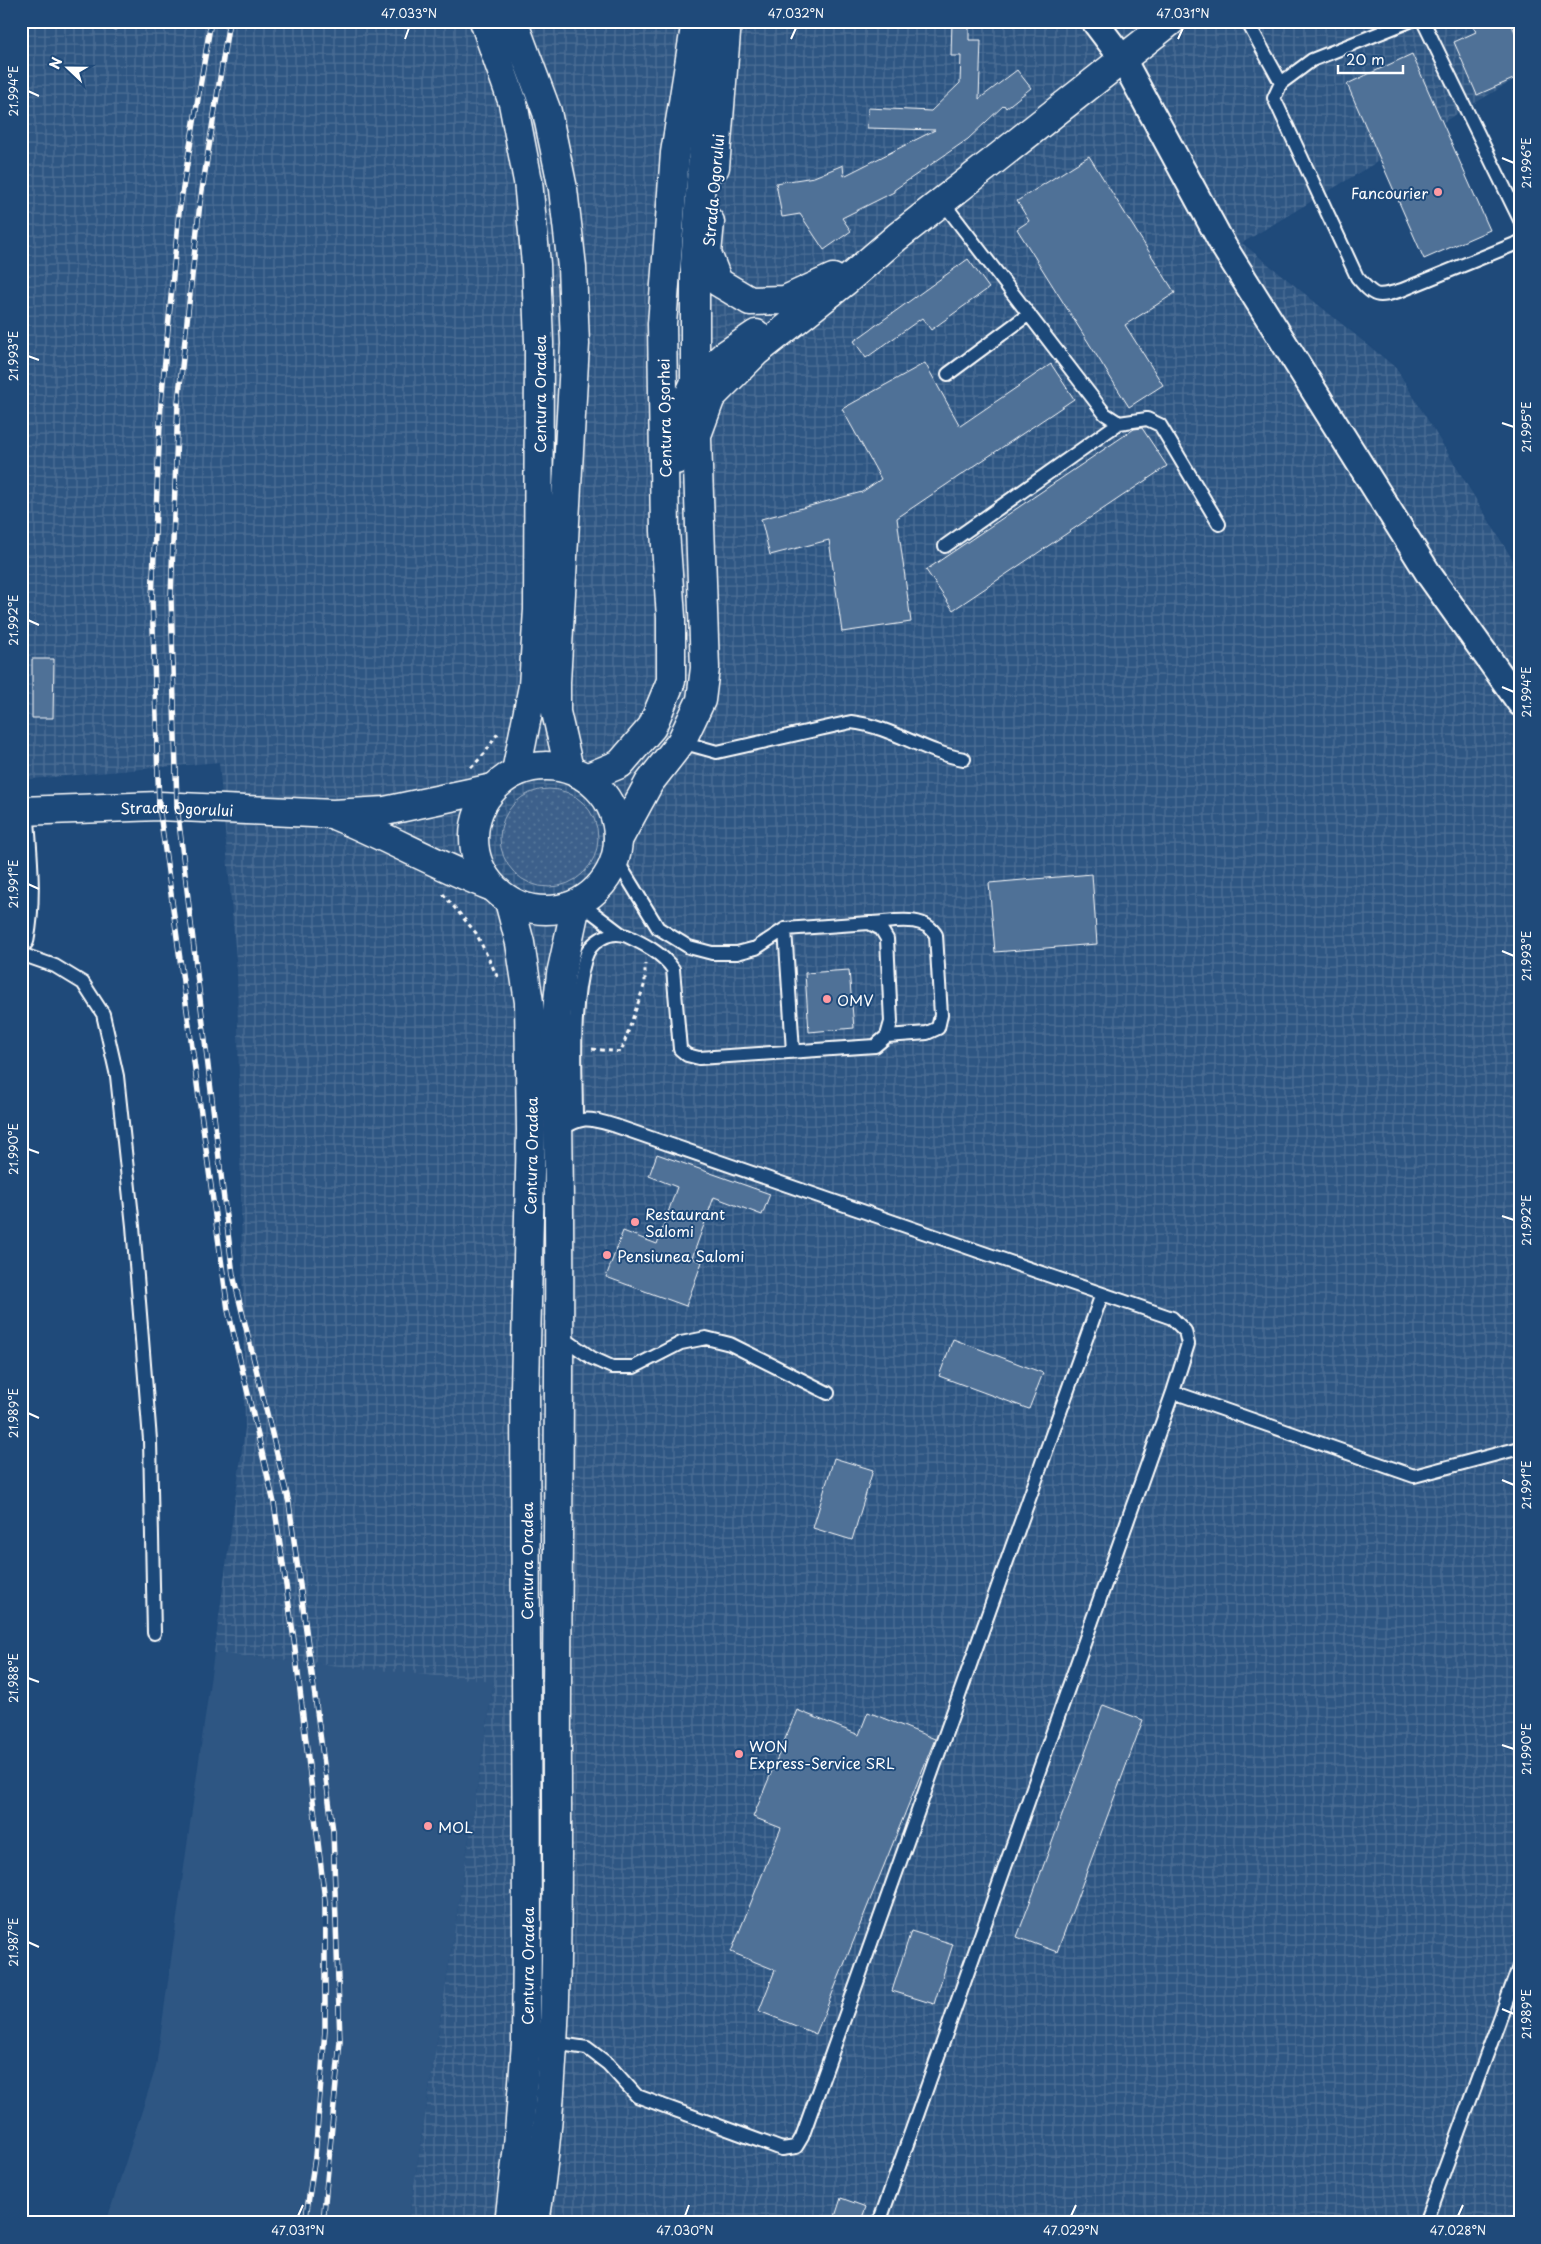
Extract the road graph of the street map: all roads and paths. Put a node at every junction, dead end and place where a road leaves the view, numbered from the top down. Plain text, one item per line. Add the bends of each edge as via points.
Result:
1 (484, 21) edge
2 (514, 21) edge
3 (696, 21) edge
4 (716, 21) edge
5 (727, 21) edge
6 (1094, 21) edge
7 (1171, 21) edge
8 (1247, 21) edge
9 (1410, 21) edge
10 (1423, 21) edge
11 (1122, 58) junction
12 (1281, 83) junction
13 (942, 201) junction
14 (1520, 220) edge
15 (897, 236) junction
16 (1520, 242) edge
17 (843, 273) junction
18 (1029, 314) junction
19 (948, 374) dead end
20 (695, 382) junction
21 (1119, 423) junction
22 (697, 435) junction
23 (1219, 524) dead end
24 (665, 531) junction
25 (945, 546) dead end
26 (1520, 703) edge
27 (681, 742) junction
28 (964, 759) dead end
29 (516, 772) junction
30 (577, 774) junction
31 (493, 788) junction
32 (21, 813) edge
33 (333, 814) junction
34 (617, 849) junction
35 (438, 888) dead end
36 (500, 894) junction
37 (578, 904) junction
38 (869, 923) junction
39 (786, 929) junction
40 (621, 934) junction
41 (21, 939) edge
42 (650, 948) junction
43 (21, 954) edge
44 (501, 986) dead end
45 (887, 1036) junction
46 (793, 1051) junction
47 (576, 1061) junction
48 (567, 1126) junction
49 (1102, 1294) junction
50 (559, 1335) junction
51 (1173, 1392) junction
52 (828, 1393) dead end
53 (1520, 1448) edge
54 (154, 1633) dead end
55 (1520, 1964) edge
56 (553, 2043) junction
57 (509, 2223) edge
58 (535, 2223) edge
59 (879, 2223) edge
60 (1424, 2223) edge

1 - 29 main road, Centura Oradea via 513,103 528,181 539,333 538,610 533,686
2 - 30 main road, Centura Oradea via 547,112 563,188 572,267 575,344 556,712
3 - 24 main road, Centura Oșorhei via 675,153 662,324
4 - 20 main road via 709,69 694,264
5 - 17 main road, Strada Ogorului via 707,254 718,282 750,301 785,300
6 - 11 street
7 - 11 main road, Strada Ogorului
8 - 12 lane
9 - 12 lane via 1312,60
10 - 14 lane
11 - 13 main road, Strada Ogorului
11 - 26 street via 1224,247 1430,576
12 - 16 lane via 1274,98 1357,277 1370,293 1383,296 1402,290
13 - 15 main road, Strada Ogorului
13 - 18 lane
15 - 17 main road, Strada Ogorului
15 - 22 main road, Strada Ogorului via 756,352 711,397
17 - 20 main road, Strada Ogorului via 725,355
18 - 19 lane
18 - 21 lane via 1105,414
20 - 22 main road
20 - 24 main road, Strada Ogorului via 675,427 677,504
21 - 23 lane via 1146,419 1160,425
21 - 25 lane
22 - 27 main road via 705,668 701,700
24 - 30 main road, Centura Oșorhei via 671,617 671,681 652,727 620,764
27 - 28 lane via 717,752 851,722 872,724 940,753
27 - 34 main road via 649,783
29 - 30 main road via 533,766 551,766
29 - 31 main road
30 - 34 main road via 599,788 616,820
31 - 33 main road, Strada Ogorului via 385,811
31 - 36 main road via 478,812 474,847 479,868
32 - 33 main road, Strada Ogorului via 159,806
32 - 41 street via 25,870
33 - 36 main road, Strada Ogorului
34 - 37 main road via 607,878 593,894
34 - 39 lane via 658,928 689,947 712,953 736,953 756,948
35 - 44 path via 476,933
36 - 37 main road via 531,910 554,911
36 - 57 main road, Centura Oradea via 520,943 529,1002 531,1130 525,1389 526,2043
37 - 40 lane
37 - 48 main road, Centura Oradea via 557,998
38 - 39 lane
38 - 45 lane via 881,929 887,939 891,1022
38 - 45 lane via 920,921 931,926 936,936 941,1015 938,1028
39 - 46 lane
40 - 42 lane
40 - 47 lane via 609,935 595,942 585,957 578,997
42 - 46 lane via 666,958 673,969 680,1049 687,1055 699,1058
42 - 47 path via 644,968 645,983 621,1052 587,1048 586,1062
43 - 54 lane via 55,966 84,983 104,1014 117,1076 150,1440
45 - 46 lane via 875,1046
47 - 48 lane
48 - 49 lane via 592,1120 616,1126
48 - 50 main road, Centura Oradea
49 - 51 lane via 1172,1318 1185,1331 1188,1344
49 - 56 lane via 796,2148 782,2148 638,2096 608,2064 587,2048
50 - 52 lane via 592,1358 612,1367 634,1367 681,1343 706,1338 730,1344
50 - 56 main road, Centura Oradea
51 - 53 lane via 1414,1476
51 - 59 lane
55 - 60 lane
56 - 58 main road, Centura Oradea

